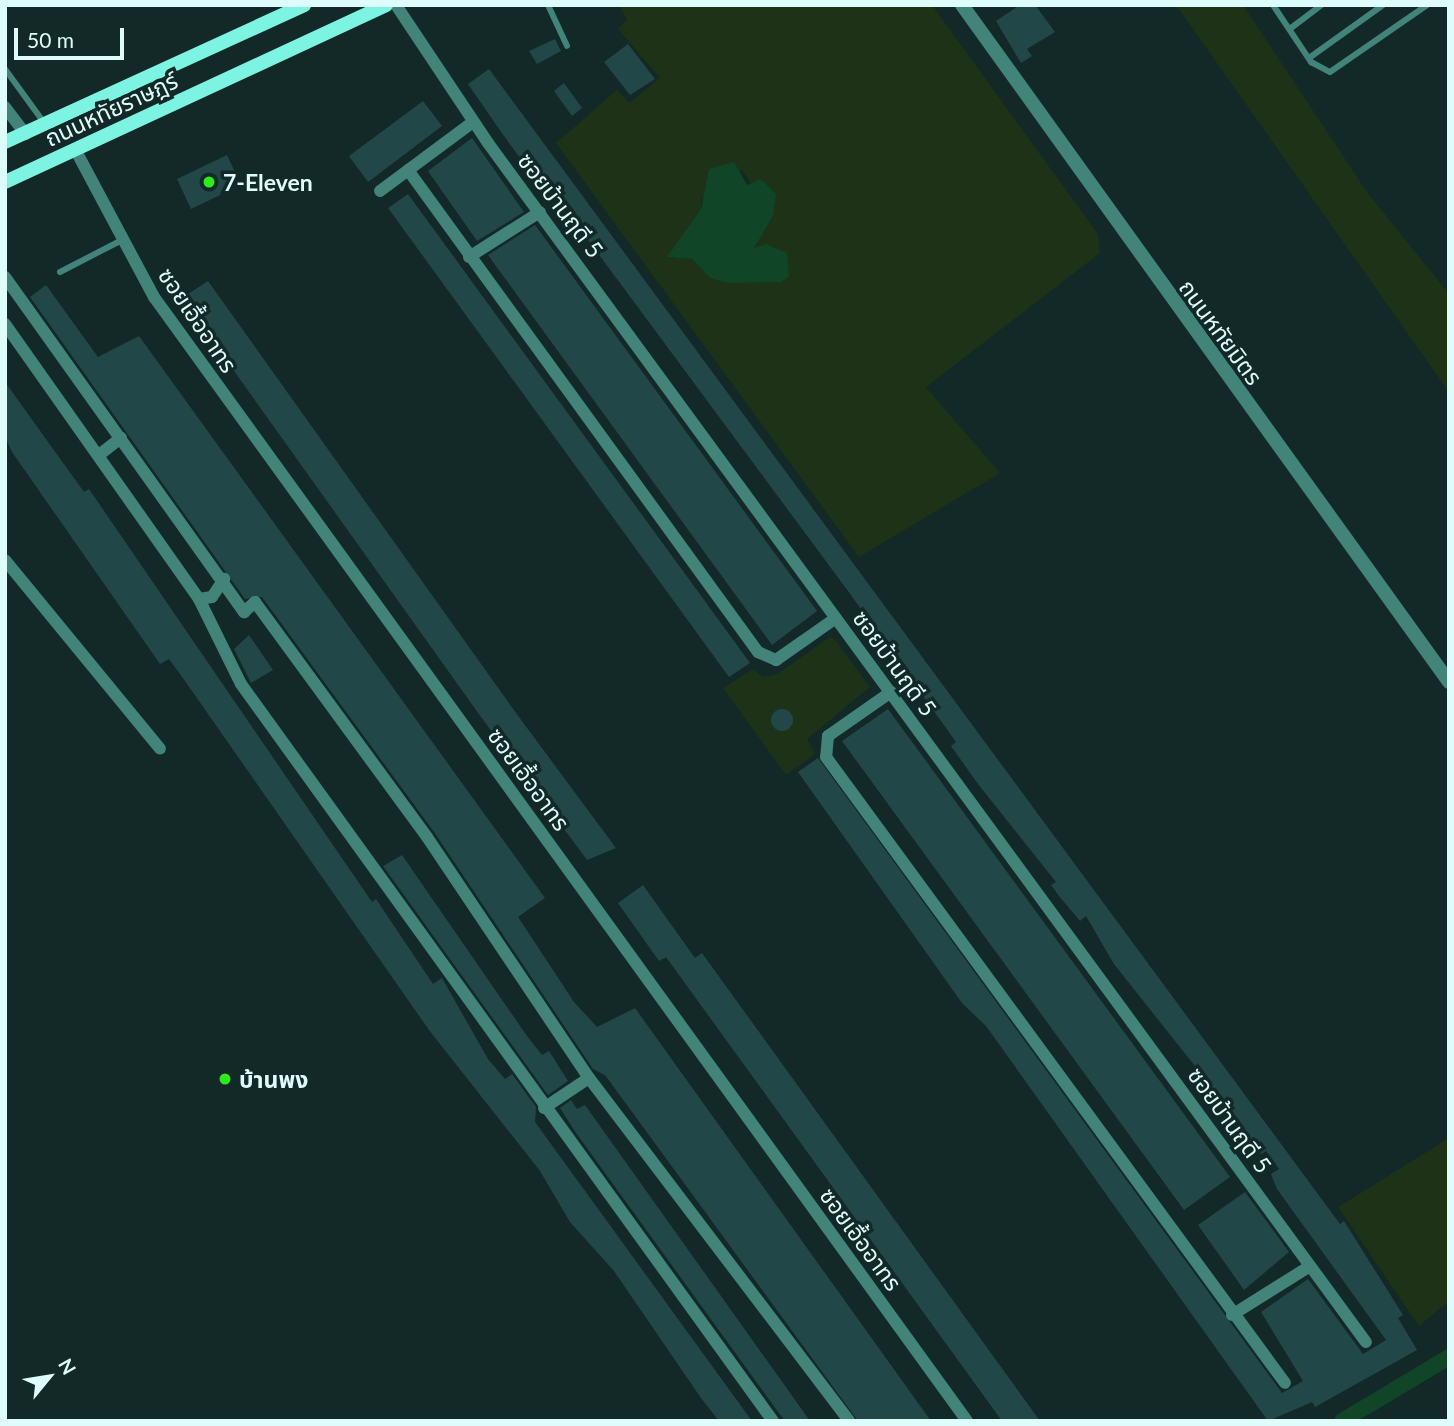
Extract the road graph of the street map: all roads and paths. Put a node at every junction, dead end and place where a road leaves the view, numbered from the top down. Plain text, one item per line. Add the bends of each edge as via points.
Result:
1 (304, 5) edge
2 (386, 5) edge
3 (396, 5) edge
4 (548, 5) edge
5 (962, 5) edge
6 (1273, 5) edge
7 (1321, 5) edge
8 (1384, 5) edge
9 (1427, 5) edge
10 (1291, 28) junction
11 (567, 46) dead end
12 (1309, 58) junction
13 (5, 69) edge
14 (5, 107) edge
15 (473, 122) junction
16 (46, 125) junction
17 (25, 134) junction
18 (5, 142) edge
19 (76, 151) junction
20 (408, 170) junction
21 (5, 182) edge
22 (380, 191) dead end
23 (540, 212) junction
24 (124, 239) junction
25 (470, 257) junction
26 (60, 272) dead end
27 (5, 277) edge
28 (5, 324) edge
29 (121, 438) junction
30 (99, 456) junction
31 (5, 560) edge
32 (224, 579) junction
33 (199, 599) junction
34 (836, 618) junction
35 (1449, 682) edge
36 (891, 692) junction
37 (160, 749) dead end
38 (589, 1078) junction
39 (544, 1108) junction
40 (1310, 1266) junction
41 (1233, 1315) junction
42 (1366, 1342) dead end
43 (1285, 1383) dead end
44 (773, 1421) edge
45 (849, 1421) edge
46 (967, 1421) edge

1 - 16 main road, ถนนหทัยราษฎร์
2 - 19 main road, ถนนหทัยราษฎร์
3 - 15 street, ซอยบ้านฤดี 5
4 - 11 lane
5 - 35 street, ถนนหทัยมิตร
6 - 10 lane
7 - 10 lane
8 - 12 lane
9 - 12 lane via 1331,72
10 - 12 lane
13 - 16 lane
14 - 17 street
15 - 20 street
15 - 23 street, ซอยบ้านฤดี 5
16 - 17 main road, ถนนหทัยราษฎร์
17 - 18 main road, ถนนหทัยราษฎร์
19 - 21 main road, ถนนหทัยราษฎร์
19 - 24 street, ซอยเอื้ออาทร
20 - 22 street
20 - 25 street
23 - 25 street
23 - 34 street, ซอยบ้านฤดี 5
24 - 26 lane
24 - 46 street, ซอยเอื้ออาทร via 154,297
25 - 34 street via 758,652 776,660
27 - 29 street
28 - 30 street
29 - 30 street
29 - 32 street
30 - 33 street
31 - 37 street
32 - 33 street via 212,597
32 - 38 street via 244,612 255,602 427,837
33 - 39 street via 241,684
34 - 36 street, ซอยบ้านฤดี 5
36 - 40 street, ซอยบ้านฤดี 5
36 - 41 street via 828,736 826,757
38 - 39 street
38 - 45 street
39 - 44 street
40 - 41 street
40 - 42 street, ซอยบ้านฤดี 5
41 - 43 street

